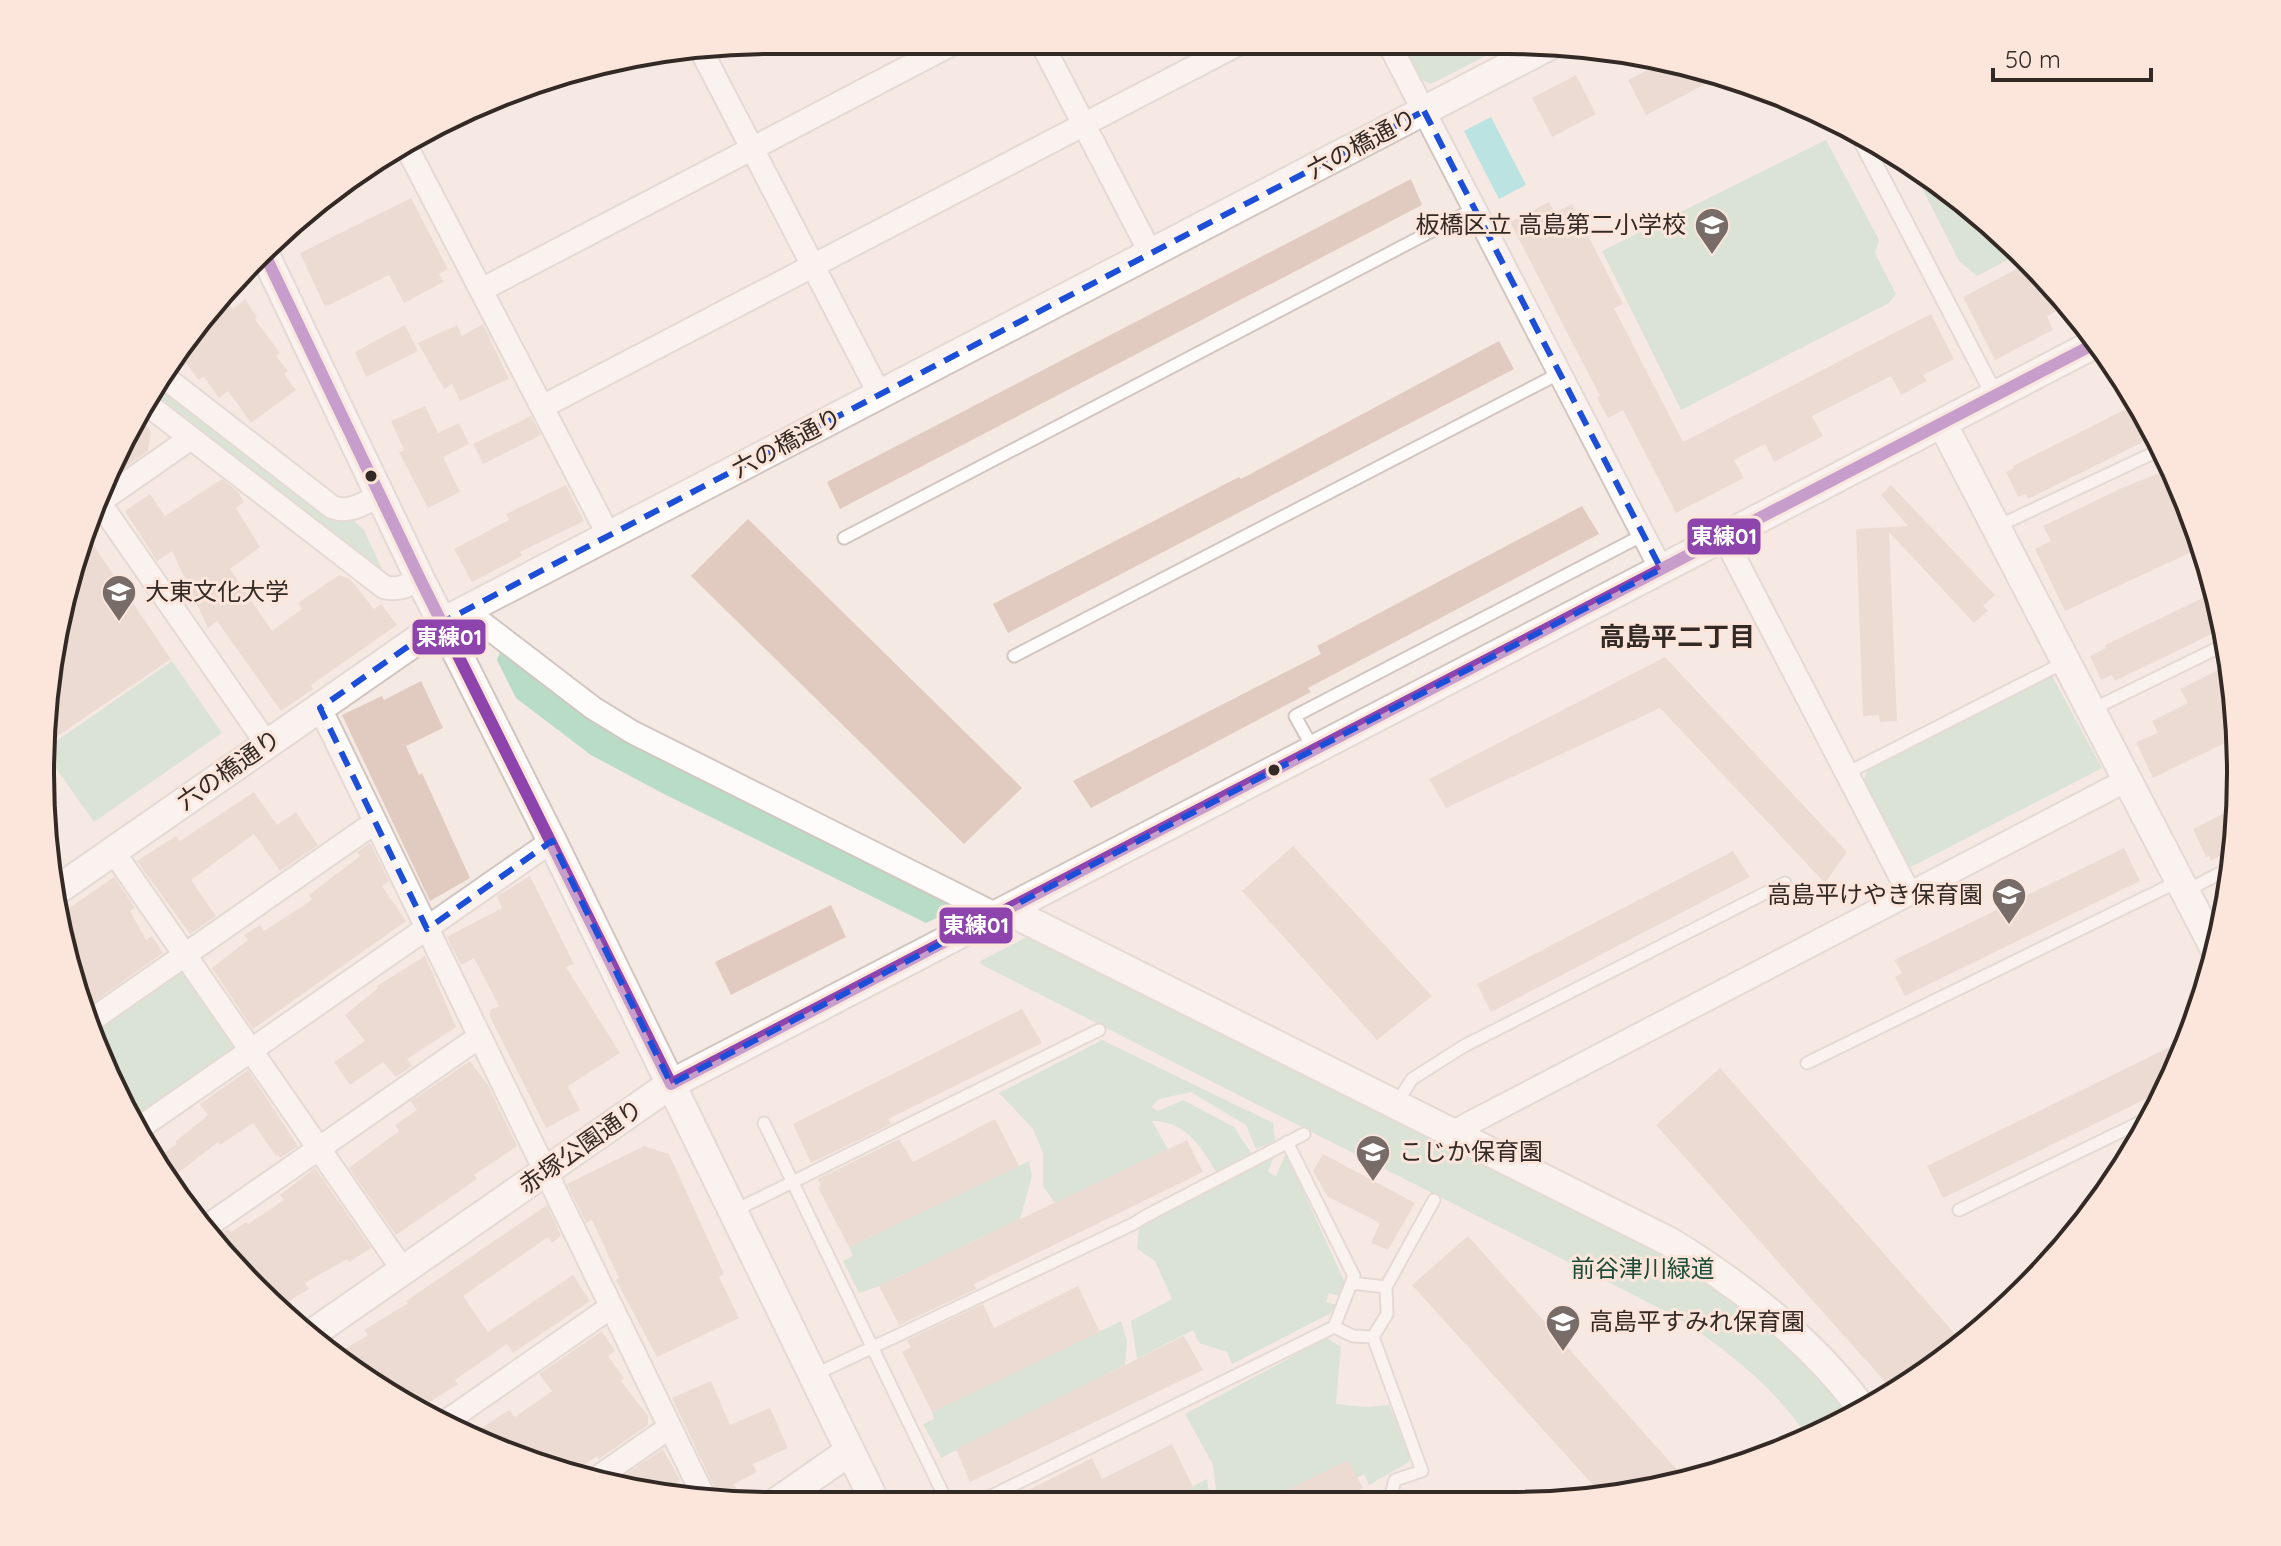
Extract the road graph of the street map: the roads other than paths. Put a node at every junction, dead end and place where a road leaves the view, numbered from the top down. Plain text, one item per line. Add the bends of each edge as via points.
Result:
1 (933, 54) edge
2 (1047, 54) edge
3 (1219, 54) edge
4 (1394, 54) edge
5 (1531, 55) edge
6 (705, 58) edge
7 (1424, 111) junction
8 (1084, 124) junction
9 (752, 149) junction
10 (1866, 149) edge
11 (409, 152) edge
12 (1474, 209) junction
13 (1151, 254) junction
14 (268, 262) edge
15 (813, 266) junction
16 (481, 290) junction
17 (2087, 348) edge
18 (1560, 373) junction
19 (170, 382) edge
20 (880, 395) junction
21 (1995, 396) junction
22 (542, 407) junction
23 (153, 409) edge
24 (1942, 423) junction
25 (191, 438) junction
26 (2152, 454) edge
27 (110, 495) edge
28 (380, 496) junction
29 (103, 514) edge
30 (1996, 527) junction
31 (1643, 535) junction
32 (609, 536) junction
33 (1724, 537) junction
34 (844, 538) dead end
35 (1661, 569) junction
36 (420, 579) junction
37 (454, 616) junction
38 (2216, 649) edge
39 (1014, 656) dead end
40 (2066, 661) junction
41 (320, 708) junction
42 (2091, 710) junction
43 (267, 744) junction
44 (1314, 750) junction
45 (1847, 773) junction
46 (2127, 780) junction
47 (374, 823) junction
48 (552, 841) junction
49 (113, 851) junction
50 (2220, 872) edge
51 (1785, 883) dead end
52 (63, 886) edge
53 (2183, 886) junction
54 (1909, 893) junction
55 (1002, 912) junction
56 (427, 929) junction
57 (2208, 935) edge
58 (185, 954) junction
59 (97, 1016) edge
60 (1099, 1030) dead end
61 (479, 1037) junction
62 (251, 1051) junction
63 (1807, 1063) dead end
64 (671, 1084) junction
65 (1395, 1104) junction
66 (764, 1123) dead end
67 (146, 1124) edge
68 (2135, 1125) edge
69 (1453, 1132) junction
70 (1304, 1134) dead end
71 (1287, 1142) junction
72 (319, 1149) junction
73 (546, 1172) junction
74 (792, 1182) junction
75 (1434, 1200) dead end
76 (1959, 1210) dead end
77 (733, 1211) junction
78 (212, 1223) edge
79 (403, 1270) junction
80 (1351, 1283) junction
81 (1386, 1287) junction
82 (611, 1307) junction
83 (1334, 1327) junction
84 (318, 1329) edge
85 (1373, 1337) junction
86 (872, 1348) junction
87 (813, 1375) junction
88 (1840, 1384) junction
89 (1856, 1402) edge
90 (1850, 1406) edge
91 (453, 1417) edge
92 (670, 1427) junction
93 (850, 1451) junction
94 (605, 1472) edge
95 (700, 1488) edge
96 (791, 1492) edge
97 (870, 1492) edge
98 (942, 1492) edge
99 (999, 1492) edge
100 (1392, 1492) edge

1 - 9 street
2 - 8 street
3 - 8 street
4 - 7 street
5 - 7 street, 六の橋通り
6 - 9 street
7 - 12 street
7 - 13 street, 六の橋通り
8 - 13 street
8 - 15 street
9 - 15 street
9 - 16 street
10 - 21 street
11 - 16 street
12 - 18 street
12 - 34 lane
13 - 20 street, 六の橋通り
14 - 28 street
15 - 20 street
15 - 22 street
16 - 22 street
17 - 21 street, 赤塚公園通り
18 - 31 street
18 - 39 lane
19 - 28 street via 332,507 350,510
20 - 32 street, 六の橋通り
21 - 24 street, 赤塚公園通り
22 - 32 street
23 - 25 street
24 - 30 street
24 - 33 street, 赤塚公園通り
25 - 27 street
25 - 36 street via 384,587 402,588
26 - 30 lane
28 - 36 street
29 - 43 street
30 - 40 street
31 - 35 street
31 - 44 lane via 1295,716
32 - 37 street, 六の橋通り
33 - 35 street, 赤塚公園通り
33 - 45 street
35 - 44 street, 赤塚公園通り
36 - 37 street
37 - 41 street, 六の橋通り
37 - 48 street
37 - 55 street via 622,726
38 - 42 lane
40 - 42 street
40 - 45 lane
41 - 43 street, 六の橋通り
41 - 47 street
42 - 46 street
43 - 49 street, 六の橋通り
44 - 55 street, 赤塚公園通り
45 - 54 street
46 - 53 street
46 - 54 street
47 - 56 street
47 - 58 street
48 - 56 street
48 - 64 street
49 - 52 street, 六の橋通り
49 - 58 street
50 - 53 lane
51 - 65 lane via 1464,1046 1412,1079
53 - 57 street
53 - 63 lane
54 - 69 street
55 - 64 street, 赤塚公園通り
55 - 65 street
56 - 61 street
56 - 62 street
58 - 59 street
58 - 62 street
60 - 74 lane
61 - 72 street
61 - 73 street
62 - 67 street
62 - 72 street
64 - 73 street, 赤塚公園通り
64 - 77 street
65 - 69 street
66 - 74 lane
68 - 76 lane
69 - 88 street via 1708,1265 1780,1321
70 - 71 lane
71 - 80 lane via 1354,1276
71 - 86 lane via 1133,1224
72 - 78 street
72 - 79 street
73 - 79 street, 赤塚公園通り
73 - 82 street
74 - 77 lane
74 - 86 lane
75 - 81 lane
77 - 87 street
79 - 84 street, 赤塚公園通り
80 - 81 lane
80 - 83 lane
81 - 85 lane via 1387,1314
82 - 91 street
82 - 92 street
83 - 85 lane
83 - 99 lane
85 - 100 lane via 1422,1471 1395,1480
86 - 87 lane
86 - 98 lane
87 - 93 street
88 - 89 street
88 - 90 street
92 - 94 street
92 - 95 street
93 - 96 street
93 - 97 street

